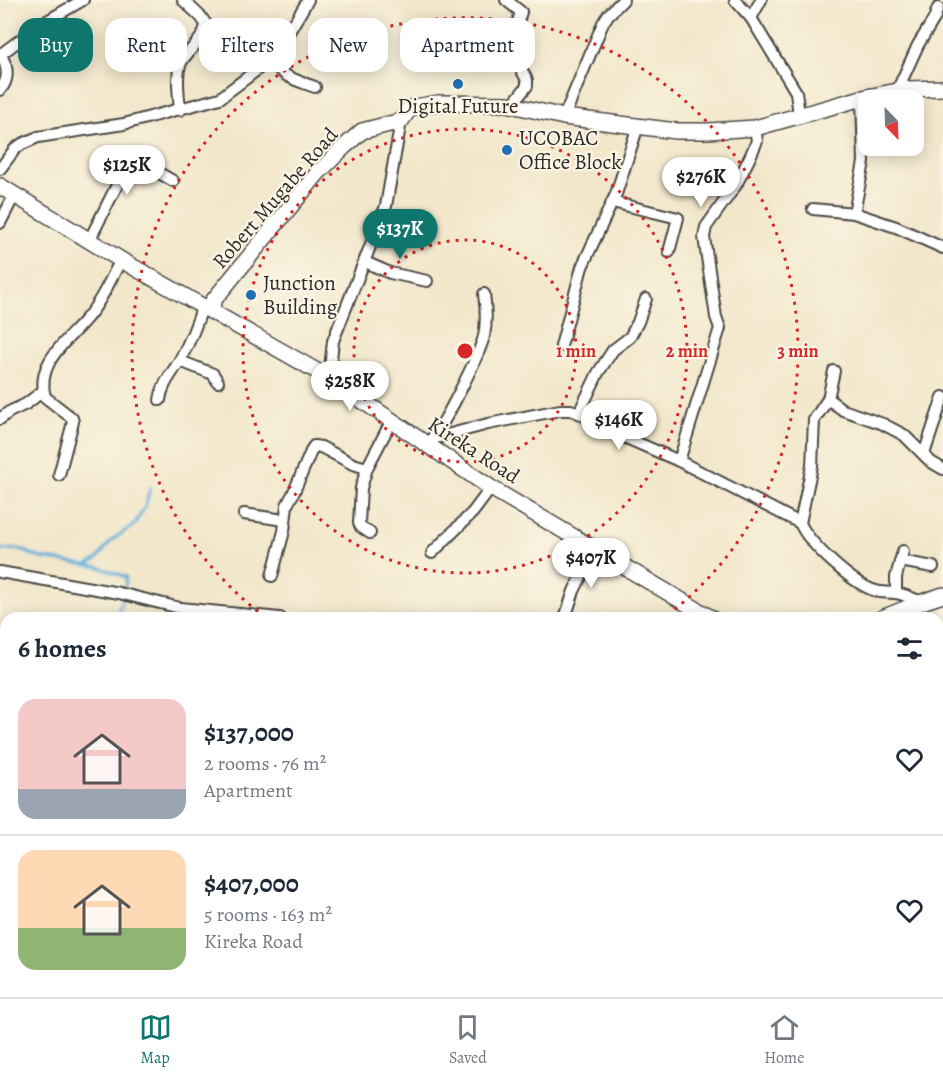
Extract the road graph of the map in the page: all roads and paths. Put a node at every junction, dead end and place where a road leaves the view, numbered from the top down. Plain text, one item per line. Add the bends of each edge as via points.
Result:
1 (83, 0) edge
2 (183, 0) edge
3 (308, 0) edge
4 (506, 0) edge
5 (622, 0) edge
6 (735, 0) edge
7 (761, 0) edge
8 (938, 8) dead end
9 (751, 18) junction
10 (296, 20) edge
11 (0, 54) edge
12 (254, 72) edge
13 (281, 72) edge
14 (315, 87) dead end
15 (943, 88) edge
16 (0, 90) edge
17 (897, 90) edge
18 (912, 90) edge
19 (858, 99) edge
20 (512, 105) junction
21 (180, 110) junction
22 (799, 115) junction
23 (564, 117) junction
24 (401, 121) junction
25 (638, 126) junction
26 (755, 128) junction
27 (864, 156) edge
28 (0, 169) edge
29 (173, 181) dead end
30 (0, 186) edge
31 (14, 196) junction
32 (612, 202) junction
33 (813, 210) dead end
34 (854, 213) junction
35 (0, 223) edge
36 (88, 241) junction
37 (943, 248) edge
38 (669, 252) dead end
39 (121, 260) junction
40 (365, 262) junction
41 (427, 281) dead end
42 (484, 294) dead end
43 (646, 299) dead end
44 (207, 308) junction
45 (561, 346) dead end
46 (180, 361) junction
47 (834, 370) dead end
48 (329, 378) junction
49 (218, 382) dead end
50 (43, 391) junction
51 (943, 397) edge
52 (828, 399) junction
53 (160, 400) dead end
54 (579, 413) junction
55 (0, 419) edge
56 (392, 420) junction
57 (428, 441) junction
58 (924, 454) junction
59 (679, 461) junction
60 (367, 468) junction
61 (943, 469) edge
62 (59, 475) dead end
63 (491, 488) junction
64 (244, 514) dead end
65 (284, 520) junction
66 (800, 523) junction
67 (370, 532) dead end
68 (594, 550) junction
69 (432, 553) dead end
70 (933, 567) dead end
71 (0, 572) edge
72 (272, 576) dead end
73 (896, 593) junction
74 (943, 595) edge
75 (921, 602) junction
76 (220, 612) edge
77 (567, 612) edge
78 (701, 612) edge
79 (897, 612) edge

1 - 11 street
2 - 21 street via 206,24 205,32 181,63
3 - 10 street
4 - 20 street via 521,12 511,51 527,80 527,86
5 - 23 street via 603,23
6 - 9 street
7 - 9 street
8 - 17 street
9 - 22 street via 796,92
11 - 16 street via 7,71 7,81
12 - 21 street via 220,98
13 - 14 street
15 - 18 street, Robert Mugabe Road
19 - 22 street, Robert Mugabe Road
20 - 23 street, Robert Mugabe Road
20 - 24 street, Robert Mugabe Road via 438,103 410,108
21 - 28 street via 124,124 38,137 15,149
22 - 26 street, Robert Mugabe Road
23 - 25 street, Robert Mugabe Road
24 - 40 street via 386,206
24 - 44 street, Robert Mugabe Road via 362,131 344,147 317,174
25 - 26 street, Robert Mugabe Road via 676,131
25 - 32 street
26 - 59 street via 757,141 750,158 706,226 705,252 720,328
27 - 34 street
29 - 36 street via 137,160 127,160
30 - 31 street, Kireka Road
31 - 35 street
31 - 36 street, Kireka Road
32 - 38 street via 678,218
32 - 45 street via 582,267
33 - 34 street
34 - 37 street
36 - 39 street, Kireka Road
39 - 44 street, Kireka Road
39 - 50 street via 91,313 50,360
40 - 41 street via 390,273
40 - 48 street via 333,341
42 - 57 street via 486,317 481,347 444,421
43 - 54 street via 630,337 613,350 601,367
44 - 46 street
44 - 48 street, Kireka Road
46 - 49 street via 213,374
46 - 53 street via 166,381
47 - 52 street
48 - 56 street, Kireka Road
50 - 55 street
50 - 62 street via 73,422
51 - 58 street
52 - 58 street via 843,410 904,435
52 - 66 street via 814,420 812,466
54 - 57 street via 560,410
54 - 59 street
56 - 57 street, Kireka Road
56 - 60 street
57 - 63 street, Kireka Road
58 - 61 street
59 - 66 street
60 - 65 street via 314,446 286,505
60 - 67 street via 359,522
63 - 68 street, Kireka Road
63 - 69 street
64 - 65 street
65 - 72 street
66 - 73 street via 809,538 847,575 877,592
68 - 77 street
68 - 78 street, Kireka Road
70 - 73 street via 902,556
71 - 76 street via 180,608
73 - 75 street
74 - 75 street
75 - 79 street

